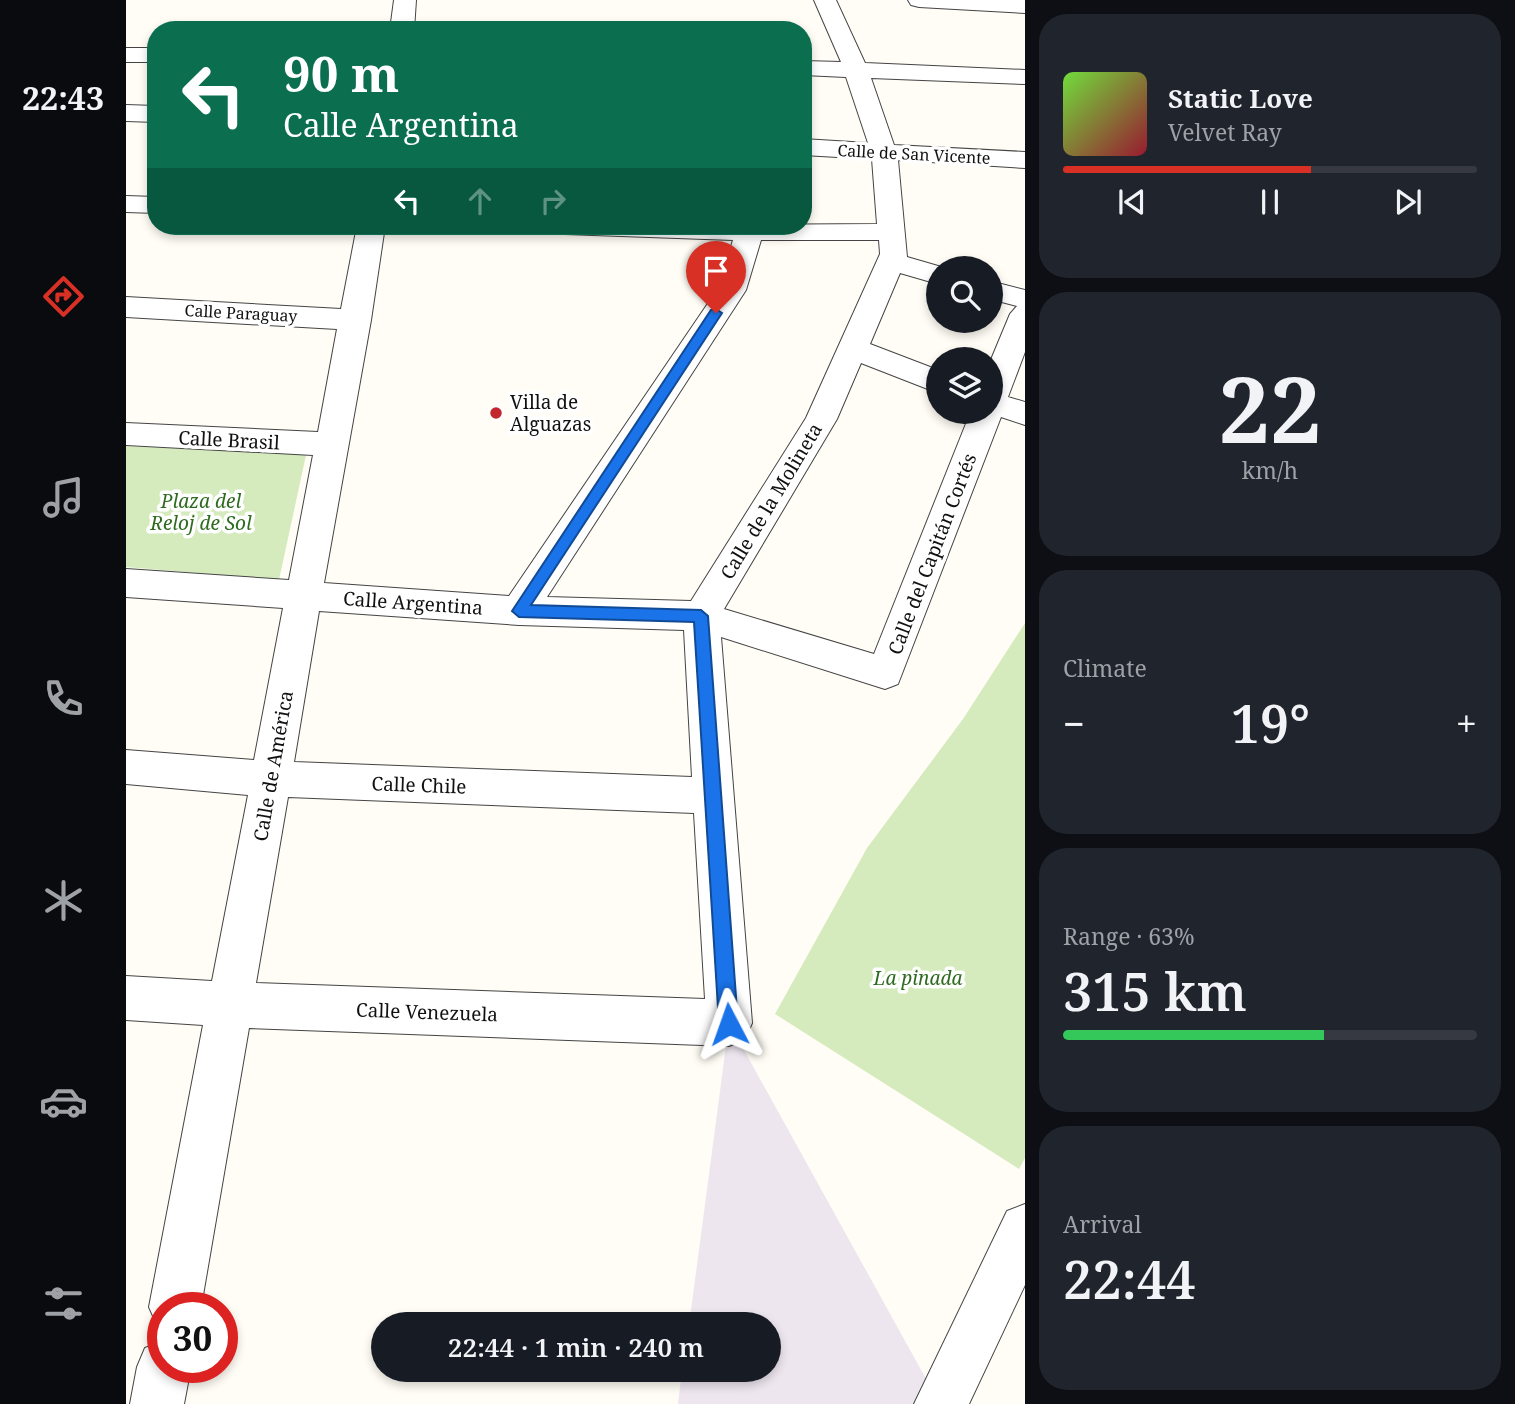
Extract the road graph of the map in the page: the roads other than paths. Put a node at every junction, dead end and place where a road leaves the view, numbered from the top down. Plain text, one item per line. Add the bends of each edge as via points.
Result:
1 (405, 0) edge
2 (825, 0) edge
3 (919, 0) edge
4 (1025, 6) edge
5 (403, 21) edge
6 (126, 55) edge
7 (147, 55) edge
8 (812, 68) edge
9 (856, 70) junction
10 (1025, 77) edge
11 (126, 113) edge
12 (147, 114) edge
13 (812, 148) edge
14 (884, 152) junction
15 (1025, 160) edge
16 (126, 204) edge
17 (147, 205) edge
18 (370, 235) edge
19 (749, 235) edge
20 (778, 235) edge
21 (890, 247) junction
22 (926, 268) edge
23 (1003, 293) edge
24 (1025, 299) edge
25 (126, 307) edge
26 (1025, 314) edge
27 (356, 320) junction
28 (852, 348) junction
29 (1003, 369) edge
30 (926, 377) edge
31 (1003, 406) edge
32 (1025, 414) edge
33 (982, 424) edge
34 (126, 434) edge
35 (332, 444) junction
36 (126, 583) edge
37 (303, 595) junction
38 (519, 611) junction
39 (701, 616) junction
40 (126, 767) edge
41 (270, 779) junction
42 (712, 796) junction
43 (126, 998) edge
44 (232, 1005) junction
45 (1025, 1229) edge
46 (178, 1292) edge
47 (161, 1383) edge
48 (157, 1404) edge
49 (941, 1404) edge

1 - 5 street
2 - 9 street, Calle de la Molineta
3 - 4 street
6 - 7 street
8 - 9 street
9 - 10 street
9 - 14 street, Calle de la Molineta
11 - 12 street
13 - 14 street, Calle de San Vicente
14 - 15 street, Calle de San Vicente
14 - 21 street, Calle de la Molineta
16 - 17 street
18 - 27 street, Calle de América
19 - 38 street via 731,290
20 - 21 street
21 - 22 street
21 - 28 street, Calle de la Molineta
23 - 24 street
25 - 27 street, Calle Paraguay
26 - 29 street
27 - 35 street, Calle de América
28 - 30 street
28 - 39 street, Calle de la Molineta via 821,419
31 - 32 street
33 - 39 street, Calle del Capitán Cortés via 885,673
34 - 35 street, Calle Brasil
35 - 37 street, Calle de América
36 - 37 street, Calle Argentina
37 - 38 street, Calle Argentina
37 - 41 street, Calle de América
38 - 39 street, Calle Argentina
39 - 42 street
40 - 41 street, Calle Chile
41 - 42 street, Calle Chile
41 - 44 street, Calle de América
42 - 44 street, Calle Venezuela via 729,1024
43 - 44 street, Calle Venezuela
44 - 46 street, Calle de América
45 - 49 street
47 - 48 street

